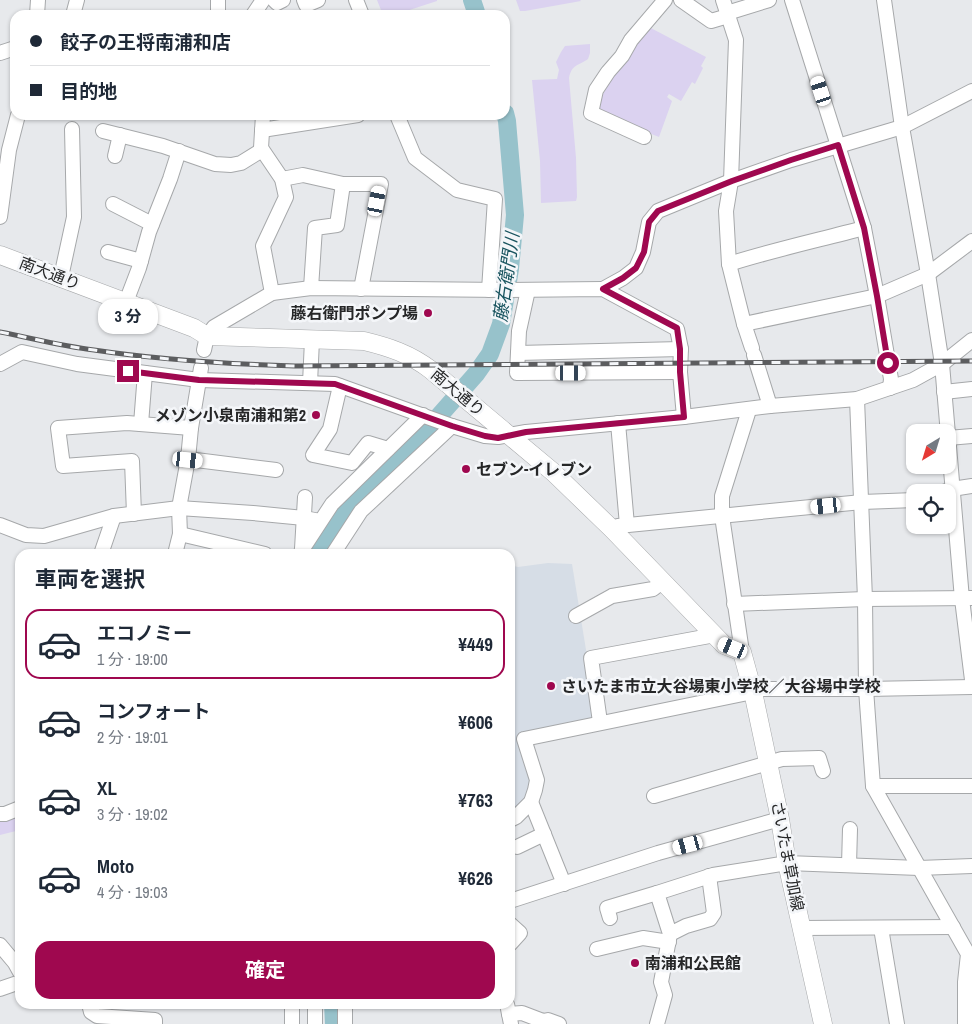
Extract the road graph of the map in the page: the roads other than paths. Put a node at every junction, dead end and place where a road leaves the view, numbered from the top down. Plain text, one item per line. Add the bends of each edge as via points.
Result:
1 (274, 0) edge
2 (283, 0) edge
3 (304, 0) edge
4 (318, 0) edge
5 (666, 0) edge
6 (681, 0) edge
7 (769, 0) edge
8 (792, 0) edge
9 (884, 0) edge
10 (726, 9) edge
11 (972, 91) edge
12 (17, 120) edge
13 (263, 120) edge
14 (326, 120) edge
15 (399, 120) edge
16 (902, 127) junction
17 (72, 128) dead end
18 (262, 130) junction
19 (103, 132) dead end
20 (120, 135) junction
21 (644, 137) dead end
22 (838, 145) junction
23 (262, 150) junction
24 (179, 151) junction
25 (116, 156) dead end
26 (282, 179) junction
27 (732, 181) junction
28 (343, 184) junction
29 (114, 204) dead end
30 (0, 217) edge
31 (152, 224) junction
32 (864, 228) junction
33 (972, 241) edge
34 (108, 252) dead end
35 (0, 255) edge
36 (141, 261) junction
37 (729, 264) junction
38 (928, 274) junction
39 (62, 278) junction
40 (311, 288) junction
41 (361, 289) junction
42 (603, 289) junction
43 (491, 290) junction
44 (523, 290) junction
45 (272, 293) junction
46 (877, 296) junction
47 (126, 302) junction
48 (744, 324) junction
49 (312, 340) junction
50 (972, 340) edge
51 (205, 343) junction
52 (680, 349) junction
53 (518, 353) junction
54 (0, 364) edge
55 (942, 364) junction
56 (680, 372) junction
57 (144, 373) junction
58 (200, 374) junction
59 (310, 383) junction
60 (340, 386) junction
61 (890, 388) junction
62 (972, 389) edge
63 (944, 392) junction
64 (857, 399) junction
65 (770, 406) junction
66 (749, 410) junction
67 (424, 416) junction
68 (684, 417) junction
69 (618, 422) junction
70 (141, 424) junction
71 (947, 424) edge
72 (449, 425) junction
73 (191, 428) junction
74 (508, 435) junction
75 (972, 436) edge
76 (956, 437) edge
77 (388, 449) junction
78 (188, 460) junction
79 (276, 470) dead end
80 (972, 486) edge
81 (956, 489) edge
82 (305, 497) dead end
83 (906, 500) edge
84 (862, 502) junction
85 (179, 508) junction
86 (134, 514) junction
87 (114, 516) junction
88 (722, 516) junction
89 (304, 518) junction
90 (320, 521) junction
91 (956, 524) edge
92 (0, 525) edge
93 (620, 527) junction
94 (180, 534) junction
95 (103, 549) edge
96 (176, 549) edge
97 (244, 549) edge
98 (301, 549) edge
99 (303, 549) edge
100 (336, 549) edge
101 (966, 565) edge
102 (662, 582) junction
103 (967, 599) edge
104 (865, 600) junction
105 (734, 604) junction
106 (576, 616) dead end
107 (715, 635) junction
108 (742, 652) junction
109 (972, 680) edge
110 (972, 687) edge
111 (866, 689) junction
112 (753, 690) junction
113 (600, 722) junction
114 (768, 763) junction
115 (823, 771) dead end
116 (872, 786) junction
117 (972, 786) edge
118 (654, 796) dead end
119 (531, 802) junction
120 (15, 810) edge
121 (0, 814) edge
122 (515, 818) edge
123 (780, 819) junction
124 (850, 829) dead end
125 (544, 834) junction
126 (518, 847) dead end
127 (787, 863) junction
128 (850, 865) junction
129 (972, 866) edge
130 (918, 868) junction
131 (709, 876) junction
132 (564, 884) junction
133 (657, 892) junction
134 (515, 899) edge
135 (610, 918) dead end
136 (953, 927) junction
137 (515, 928) edge
138 (802, 928) junction
139 (881, 928) junction
140 (515, 938) edge
141 (669, 938) junction
142 (0, 945) edge
143 (597, 949) dead end
144 (15, 962) edge
145 (968, 982) edge
146 (15, 984) edge
147 (0, 989) edge
148 (91, 1009) edge
149 (292, 1009) edge
150 (315, 1009) edge
151 (345, 1009) edge
152 (509, 1014) edge
153 (155, 1024) edge
154 (292, 1024) edge
155 (316, 1024) edge
156 (345, 1024) edge
157 (559, 1024) edge
158 (657, 1024) edge
159 (823, 1024) edge
160 (897, 1024) edge
161 (965, 1024) edge

1 - 2 street via 277,3
3 - 4 street via 306,5
5 - 21 street via 608,72 596,90 590,113
6 - 10 street via 711,21
7 - 10 street
8 - 22 street
9 - 16 street
10 - 27 street via 736,40
11 - 16 street
12 - 30 street via 9,150
13 - 18 street
14 - 18 street
15 - 43 street via 415,158 456,190 495,199
16 - 22 street
16 - 38 street
17 - 39 street via 74,217
18 - 23 street
19 - 20 street
20 - 24 street
20 - 25 street
22 - 27 street
22 - 32 street
23 - 24 street via 241,163 231,165 215,164
23 - 26 street
24 - 31 street
26 - 28 street via 303,175
26 - 45 street via 286,197 263,246
27 - 37 street via 726,211
27 - 42 street via 658,211 649,222 644,252 636,268
28 - 40 street via 337,225 315,228
28 - 41 street via 380,184
29 - 31 street
31 - 36 street
32 - 37 street
32 - 46 street
33 - 38 street
34 - 36 street
35 - 39 main road, 南大通り
36 - 47 street
37 - 48 street
38 - 46 street
38 - 55 street
39 - 47 main road, 南大通り
40 - 41 street
40 - 45 street
41 - 43 street
42 - 44 street
42 - 52 street via 677,328
43 - 44 street
44 - 53 street
45 - 51 street via 214,327
46 - 48 street
46 - 61 street
47 - 51 main road, 南大通り via 194,328
48 - 65 street
49 - 51 main road, 南大通り
49 - 59 street
49 - 74 main road, 南大通り via 364,341 418,360
50 - 55 street
52 - 53 street
52 - 56 street
53 - 56 street via 517,373
54 - 57 street via 22,352
55 - 61 street
55 - 63 street
56 - 68 street
57 - 58 street
57 - 70 street
58 - 59 street
58 - 73 street
59 - 60 street
60 - 67 street
60 - 77 street via 330,429 313,455 352,463 368,443
61 - 64 street
62 - 63 street
63 - 71 street
64 - 65 street
64 - 84 street
65 - 66 street
66 - 68 street
66 - 88 street via 722,496
67 - 72 street
67 - 77 street
68 - 69 street
69 - 74 street
69 - 93 street
70 - 73 street
70 - 86 street via 58,428 64,466 132,460
72 - 74 street via 485,436 498,438
72 - 100 street via 362,511
73 - 78 street
74 - 93 main road, 南大通り
75 - 76 street
77 - 90 street via 332,504
78 - 79 street
78 - 85 street
80 - 81 street
82 - 89 street
83 - 84 street
84 - 88 street
84 - 104 street
85 - 86 street
85 - 89 street
85 - 94 street
86 - 87 street
87 - 92 street via 44,536 26,535
87 - 95 street
88 - 93 street
88 - 105 street
89 - 90 street
89 - 98 street
90 - 99 street
91 - 101 street
93 - 102 main road, 南大通り
94 - 96 street
94 - 97 street
101 - 103 street
102 - 106 street via 653,589 612,596
102 - 107 main road, 南大通り
103 - 104 street
103 - 109 street
104 - 105 street
104 - 111 street
105 - 108 street
107 - 108 main road, 南大通り via 724,645
107 - 113 street via 591,658
108 - 112 main road, さいたま草加線
110 - 111 street
111 - 112 street
111 - 116 street
112 - 113 street
112 - 114 main road, さいたま草加線
113 - 119 street via 524,738 537,780
114 - 115 street via 782,759 819,758
114 - 118 street
114 - 123 main road, さいたま草加線
116 - 117 street
116 - 130 street
119 - 122 street
119 - 125 street
120 - 121 street
123 - 127 main road, さいたま草加線
123 - 132 street via 658,853
124 - 128 street
125 - 126 street
125 - 132 street
127 - 128 street
127 - 131 street
127 - 138 main road, さいたま草加線
128 - 130 street
129 - 130 street
130 - 136 street
131 - 133 street
131 - 141 street via 714,913 710,919 686,926
132 - 134 street
133 - 135 street via 607,908
133 - 141 street
136 - 139 street
136 - 145 street via 968,954
137 - 140 street via 520,932
138 - 139 street
138 - 159 main road, さいたま草加線
139 - 160 street
141 - 143 street via 643,938
141 - 158 street via 661,982 666,994
142 - 144 street
145 - 161 street
146 - 147 street
148 - 153 street via 97,1016 156,1020
149 - 154 street
150 - 155 street
151 - 156 street
152 - 157 street via 522,1013

